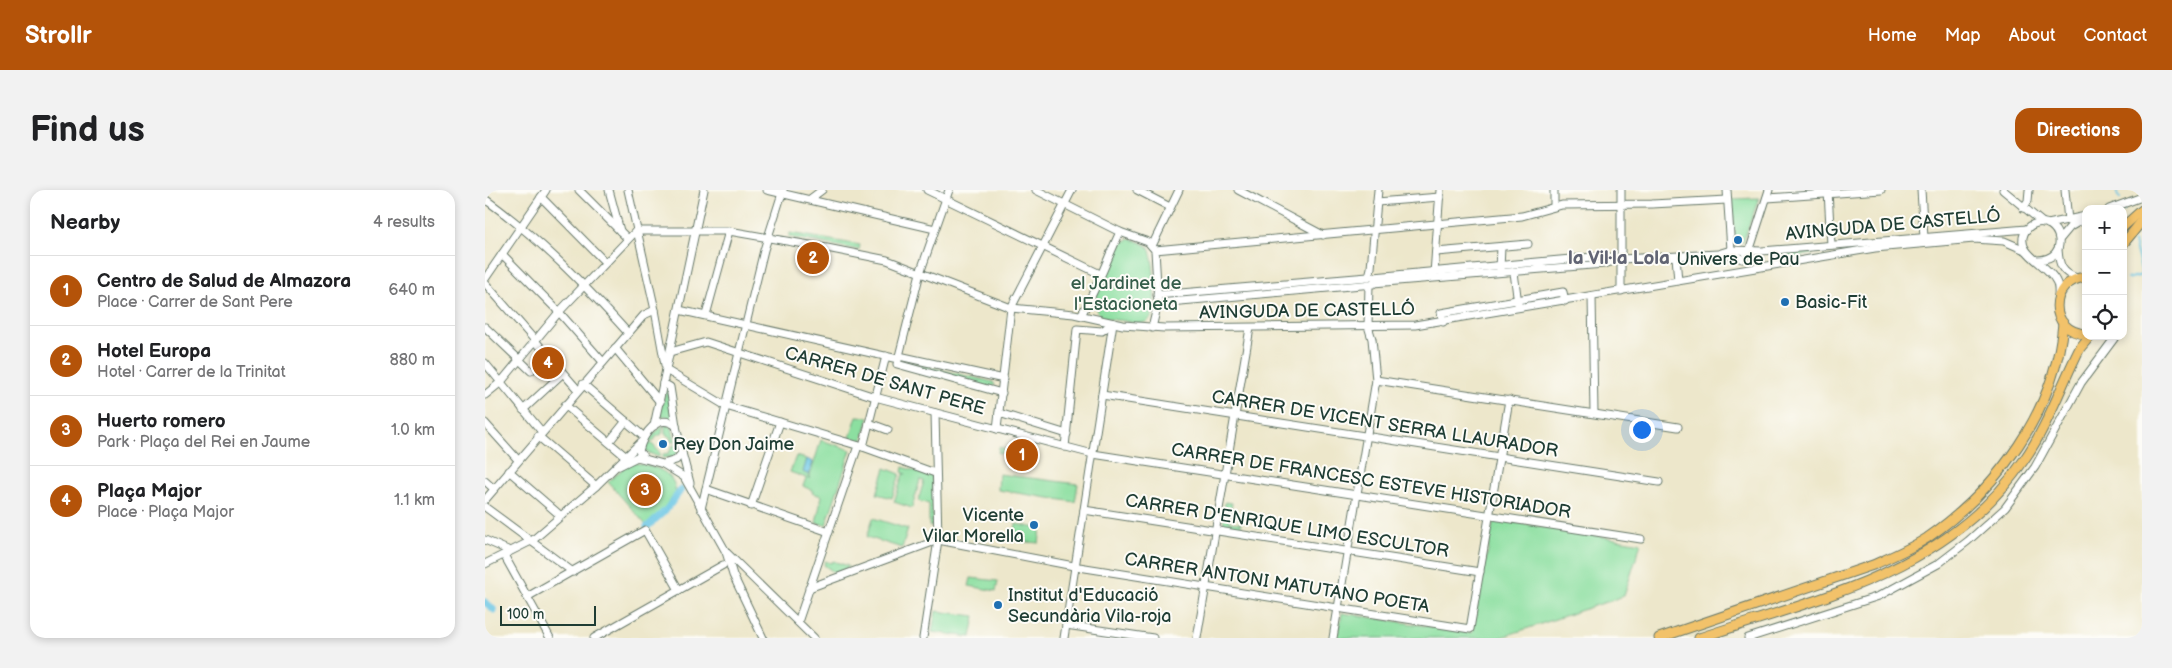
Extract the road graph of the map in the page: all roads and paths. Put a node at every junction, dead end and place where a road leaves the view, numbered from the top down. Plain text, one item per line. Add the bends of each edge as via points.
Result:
1 (546, 190) edge
2 (579, 190) edge
3 (609, 190) edge
4 (628, 190) edge
5 (704, 190) edge
6 (767, 190) edge
7 (822, 190) edge
8 (927, 190) edge
9 (949, 190) edge
10 (1036, 190) edge
11 (1072, 190) edge
12 (1137, 190) edge
13 (1179, 190) edge
14 (1238, 190) edge
15 (1377, 190) edge
16 (1554, 190) edge
17 (1621, 190) edge
18 (1727, 190) edge
19 (1769, 190) edge
20 (1881, 190) edge
21 (1921, 190) edge
22 (1996, 190) edge
23 (2003, 190) edge
24 (2029, 190) edge
25 (2065, 190) edge
26 (782, 192) edge
27 (1828, 192) edge
28 (1440, 194) edge
29 (541, 197) junction
30 (2142, 197) edge
31 (1767, 198) junction
32 (485, 199) edge
33 (810, 199) junction
34 (945, 200) junction
35 (1727, 200) junction
36 (1377, 202) junction
37 (1621, 203) junction
38 (1065, 204) junction
39 (2120, 205) edge
40 (1554, 206) junction
41 (1171, 207) junction
42 (2023, 208) junction
43 (2142, 210) edge
44 (2082, 218) edge
45 (2082, 220) edge
46 (2068, 221) junction
47 (2142, 221) edge
48 (2045, 223) junction
49 (2127, 223) edge
50 (1438, 224) junction
51 (521, 226) junction
52 (2029, 227) junction
53 (935, 229) junction
54 (696, 230) junction
55 (620, 231) junction
56 (636, 231) junction
57 (729, 231) junction
58 (1375, 231) junction
59 (1120, 232) junction
60 (1324, 235) junction
61 (627, 238) junction
62 (768, 238) junction
63 (1924, 238) junction
64 (2060, 239) junction
65 (2127, 239) edge
66 (1528, 244) dead end
67 (1831, 246) junction
68 (1043, 247) junction
69 (1501, 247) junction
70 (1154, 248) junction
71 (1731, 250) junction
72 (2025, 250) junction
73 (2057, 250) junction
74 (1763, 251) junction
75 (1436, 252) junction
76 (1749, 252) junction
77 (502, 254) junction
78 (1718, 254) junction
79 (1675, 257) junction
80 (1621, 259) junction
81 (1742, 259) junction
82 (2037, 260) junction
83 (605, 262) junction
84 (1501, 265) junction
85 (1763, 266) junction
86 (1751, 268) junction
87 (1514, 272) junction
88 (920, 273) junction
89 (1500, 273) junction
90 (1100, 274) junction
91 (1433, 275) junction
92 (2082, 277) edge
93 (2082, 277) edge
94 (485, 279) edge
95 (1371, 281) junction
96 (1677, 281) junction
97 (485, 283) edge
98 (585, 284) junction
99 (1621, 291) junction
100 (1592, 296) junction
101 (2058, 297) junction
102 (1091, 298) junction
103 (1157, 299) junction
104 (1518, 300) junction
105 (1565, 301) junction
106 (1011, 308) junction
107 (1519, 309) junction
108 (655, 310) junction
109 (679, 310) junction
110 (559, 312) junction
111 (706, 315) junction
112 (1081, 315) junction
113 (1090, 317) junction
114 (1443, 322) junction
115 (1115, 323) junction
116 (2063, 323) junction
117 (745, 325) junction
118 (1367, 326) junction
119 (485, 327) edge
120 (1152, 328) junction
121 (1250, 328) junction
122 (628, 333) junction
123 (2082, 334) edge
124 (2086, 340) edge
125 (2113, 340) edge
126 (535, 342) junction
127 (615, 348) junction
128 (670, 352) junction
129 (740, 352) junction
130 (886, 356) junction
131 (520, 359) junction
132 (898, 360) junction
133 (603, 362) junction
134 (485, 363) edge
135 (666, 370) junction
136 (531, 371) dead end
137 (562, 374) junction
138 (1003, 379) junction
139 (1376, 380) junction
140 (501, 382) junction
141 (663, 383) junction
142 (583, 384) junction
143 (578, 390) junction
144 (1001, 393) junction
145 (485, 395) edge
146 (1104, 396) junction
147 (875, 397) junction
148 (1509, 400) junction
149 (660, 402) junction
150 (565, 405) junction
151 (726, 406) junction
152 (523, 410) junction
153 (935, 413) junction
154 (999, 413) junction
155 (1594, 414) junction
156 (1235, 416) junction
157 (626, 421) junction
158 (780, 422) junction
159 (485, 423) edge
160 (869, 423) junction
161 (653, 426) junction
162 (676, 426) junction
163 (1678, 426) dead end
164 (997, 429) junction
165 (888, 430) dead end
166 (540, 434) junction
167 (1067, 434) junction
168 (1367, 437) junction
169 (643, 439) junction
170 (609, 442) junction
171 (858, 446) junction
172 (1065, 447) junction
173 (682, 453) junction
174 (1095, 454) junction
175 (625, 456) junction
176 (1499, 457) junction
177 (645, 459) junction
178 (518, 460) junction
179 (663, 464) junction
180 (615, 469) junction
181 (509, 471) junction
182 (935, 473) junction
183 (1225, 474) junction
184 (485, 481) edge
185 (1659, 482) dead end
186 (596, 486) junction
187 (494, 489) junction
188 (706, 489) junction
189 (693, 493) junction
190 (1357, 494) junction
191 (485, 500) edge
192 (751, 506) junction
193 (485, 507) edge
194 (701, 508) junction
195 (1086, 510) junction
196 (1490, 515) junction
197 (561, 516) junction
198 (1216, 530) junction
199 (829, 532) junction
200 (1641, 538) dead end
201 (485, 540) edge
202 (533, 540) junction
203 (938, 540) junction
204 (1348, 551) junction
205 (726, 552) junction
206 (507, 553) junction
207 (485, 564) edge
208 (723, 565) dead end
209 (742, 567) junction
210 (1077, 567) junction
211 (573, 572) junction
212 (1480, 572) junction
213 (738, 583) junction
214 (809, 588) junction
215 (1206, 588) junction
216 (679, 590) junction
217 (527, 596) junction
218 (1338, 608) junction
219 (798, 622) junction
220 (1069, 625) junction
221 (550, 638) edge
222 (595, 638) edge
223 (763, 638) edge
224 (814, 638) edge
225 (923, 638) edge
226 (1064, 638) edge
227 (1069, 638) edge
228 (1153, 638) edge
229 (1197, 638) edge
230 (1333, 638) edge
231 (1659, 638) edge
232 (1699, 638) edge
233 (1748, 638) edge

1 - 29 street
2 - 55 street
3 - 55 street
4 - 56 street
5 - 54 street
6 - 26 street
7 - 33 street
8 - 34 street
9 - 34 street
10 - 38 street
11 - 38 street
12 - 41 street
13 - 41 street
14 - 60 street
15 - 36 street
16 - 40 street
17 - 37 street
18 - 35 street
19 - 31 street
20 - 27 street
21 - 63 street
22 - 52 street via 2026,215
23 - 42 street
24 - 42 street via 2028,201
25 - 46 street
26 - 33 street
26 - 62 street
27 - 31 street
27 - 67 street
28 - 36 street via 1430,198
28 - 50 street
29 - 51 street
29 - 83 street
30 - 39 street
31 - 76 street
32 - 51 street
33 - 53 street
34 - 53 street
34 - 68 street
35 - 37 street
35 - 71 street
36 - 58 street
37 - 40 street
37 - 80 street
38 - 59 street
38 - 68 street
40 - 50 street via 1522,216
41 - 70 street
42 - 48 street
43 - 49 main road
44 - 46 street
45 - 64 street
46 - 48 street
47 - 65 main road
48 - 52 street
48 - 64 street via 2056,230
50 - 58 street
50 - 75 street
51 - 77 street
51 - 98 street
52 - 63 street, AVINGUDA DE CASTELLÓ
52 - 72 street via 2023,235
53 - 88 street
54 - 56 street, AVINGUDA DE CASTELLÓ
54 - 57 street, AVINGUDA DE CASTELLÓ
54 - 109 street
55 - 61 street
56 - 61 street
56 - 108 street
57 - 62 street, AVINGUDA DE CASTELLÓ
57 - 111 street
58 - 60 street
58 - 95 street
59 - 70 street
59 - 90 street
60 - 70 street
61 - 83 street
62 - 88 street, AVINGUDA DE CASTELLÓ via 874,257
62 - 117 street
63 - 67 street, AVINGUDA DE CASTELLÓ
64 - 73 street
66 - 69 street
67 - 74 street, AVINGUDA DE CASTELLÓ
68 - 90 street
68 - 106 street
69 - 75 street
69 - 84 street
70 - 103 street
71 - 76 street
71 - 78 street
72 - 82 street
72 - 85 street, AVINGUDA DE CASTELLÓ via 2004,241 1975,239 1875,248
73 - 82 street via 2045,260
73 - 92 street via 2059,265 2067,274
74 - 76 street
74 - 85 street via 1768,261
75 - 91 street
76 - 81 street
77 - 94 street
77 - 110 street
78 - 79 street
78 - 81 street
79 - 80 street
79 - 96 street
80 - 84 street via 1604,256
80 - 87 street via 1604,264
80 - 99 street
81 - 86 street via 1743,264
82 - 101 street via 2057,282
83 - 98 street
84 - 89 street
84 - 91 street
85 - 86 street
86 - 96 street, AVINGUDA DE CASTELLÓ
87 - 89 street
87 - 104 street
88 - 106 street, AVINGUDA DE CASTELLÓ
88 - 132 street
89 - 91 street
90 - 102 street
91 - 95 street
93 - 101 main road via 2066,285
95 - 103 street
95 - 118 street
96 - 99 street, AVINGUDA DE CASTELLÓ
97 - 126 street
98 - 110 street
98 - 122 street
99 - 100 street, AVINGUDA DE CASTELLÓ
100 - 105 street, AVINGUDA DE CASTELLÓ
100 - 155 street
101 - 116 main road via 2057,310
102 - 112 street
102 - 113 street
103 - 120 street
104 - 105 street, AVINGUDA DE CASTELLÓ via 1563,292
104 - 107 street
104 - 114 street, AVINGUDA DE CASTELLÓ via 1441,313
105 - 107 street, AVINGUDA DE CASTELLÓ
106 - 112 street, AVINGUDA DE CASTELLÓ
106 - 138 street
107 - 114 street, AVINGUDA DE CASTELLÓ
108 - 122 street via 644,315
108 - 135 street
109 - 111 street
109 - 128 street
110 - 126 street
110 - 133 street
111 - 117 street
112 - 113 street, AVINGUDA DE CASTELLÓ
113 - 115 street, AVINGUDA DE CASTELLÓ
114 - 118 street, AVINGUDA DE CASTELLÓ
115 - 120 street, AVINGUDA DE CASTELLÓ
115 - 146 street
115 - 167 street, AVINGUDA DE CASTELLÓ via 1102,331 1077,329
116 - 123 main road
116 - 231 main road via 2053,374 2026,433 1998,474 1947,523 1917,543 1873,565
117 - 129 street
117 - 130 street
118 - 121 street, AVINGUDA DE CASTELLÓ
118 - 139 street via 1372,339
119 - 131 street
120 - 121 street, AVINGUDA DE CASTELLÓ
121 - 156 street
122 - 127 street
124 - 232 main road via 2024,460 1977,514 1957,531 1931,550 1877,578
125 - 233 street via 2081,383 2035,467 2005,508 1968,541 1938,564 1879,596
126 - 131 street
126 - 137 street
127 - 133 street
127 - 149 street
128 - 129 street, CARRER DE SANT PERE via 706,342
128 - 135 street
129 - 147 street, CARRER DE SANT PERE
129 - 151 street
130 - 132 street
130 - 147 street
131 - 136 street
131 - 140 street
132 - 138 street
132 - 144 street
133 - 142 street
134 - 140 street
135 - 141 street
135 - 151 street
137 - 143 street
137 - 152 street
138 - 144 street
139 - 148 street
139 - 168 street
140 - 145 street
140 - 152 street
141 - 149 street
141 - 162 street via 670,387
142 - 143 street
142 - 157 street
143 - 150 street
144 - 154 street
146 - 156 street, CARRER DE VICENT SERRA LLAURADOR
146 - 174 street
147 - 153 street, CARRER DE SANT PERE
147 - 160 street
148 - 155 street
148 - 176 street
149 - 161 street
150 - 166 street
150 - 170 street
151 - 158 street
151 - 188 street
152 - 166 street
153 - 164 street, CARRER DE SANT PERE
153 - 182 street
154 - 164 street
154 - 167 street, CARRER DE SANT PERE
155 - 163 street
156 - 168 street, CARRER DE VICENT SERRA LLAURADOR
156 - 183 street
157 - 169 street
157 - 170 street
158 - 171 street
158 - 192 street
159 - 178 street
160 - 165 street
160 - 171 street
161 - 162 street via 660,420 669,420
161 - 169 street
162 - 173 street
164 - 172 street, CARRER DE SANT PERE
166 - 178 street
166 - 186 street
167 - 172 street
168 - 176 street, CARRER DE VICENT SERRA LLAURADOR
168 - 190 street
169 - 175 street
169 - 177 street via 639,451
170 - 175 street
171 - 182 street
171 - 199 street
172 - 174 street, CARRER DE SANT PERE
173 - 179 street via 676,460
173 - 189 street
174 - 183 street, CARRER DE FRANCESC ESTEVE HISTORIADOR
174 - 195 street
175 - 180 street
176 - 185 street, CARRER DE VICENT SERRA LLAURADOR
176 - 196 street
177 - 179 street
177 - 180 street via 637,457
178 - 181 street
179 - 189 street via 684,477
180 - 186 street
181 - 187 street
181 - 197 street
182 - 203 street
183 - 190 street, CARRER DE FRANCESC ESTEVE HISTORIADOR
183 - 198 street
184 - 187 street
186 - 197 street
187 - 191 street
188 - 189 street
188 - 192 street
188 - 194 street
189 - 194 street
190 - 196 street, CARRER DE FRANCESC ESTEVE HISTORIADOR
190 - 204 street
192 - 199 street
193 - 202 street
194 - 205 street
195 - 198 street, CARRER D'ENRIQUE LIMO ESCULTOR
195 - 210 street
196 - 200 street, CARRER DE FRANCESC ESTEVE HISTORIADOR
196 - 212 street
197 - 202 street
198 - 204 street, CARRER D'ENRIQUE LIMO ESCULTOR
198 - 215 street
199 - 214 street
201 - 206 street
202 - 206 street
202 - 211 street
203 - 210 street, CARRER ANTONI MATUTANO POETA
203 - 214 street
203 - 225 street
204 - 212 street, CARRER D'ENRIQUE LIMO ESCULTOR
204 - 218 street
205 - 209 street
205 - 213 street
206 - 207 street
206 - 217 street
208 - 216 street
209 - 213 street via 736,572
209 - 219 street
210 - 215 street, CARRER ANTONI MATUTANO POETA
210 - 220 street
211 - 216 street via 645,530
211 - 217 street
212 - 218 street, CARRER ANTONI MATUTANO POETA via 1470,629
213 - 223 street
214 - 219 street
215 - 218 street, CARRER ANTONI MATUTANO POETA
215 - 229 street
216 - 222 street
217 - 221 street
218 - 230 street
219 - 224 street
220 - 226 street
220 - 227 street
220 - 228 street

